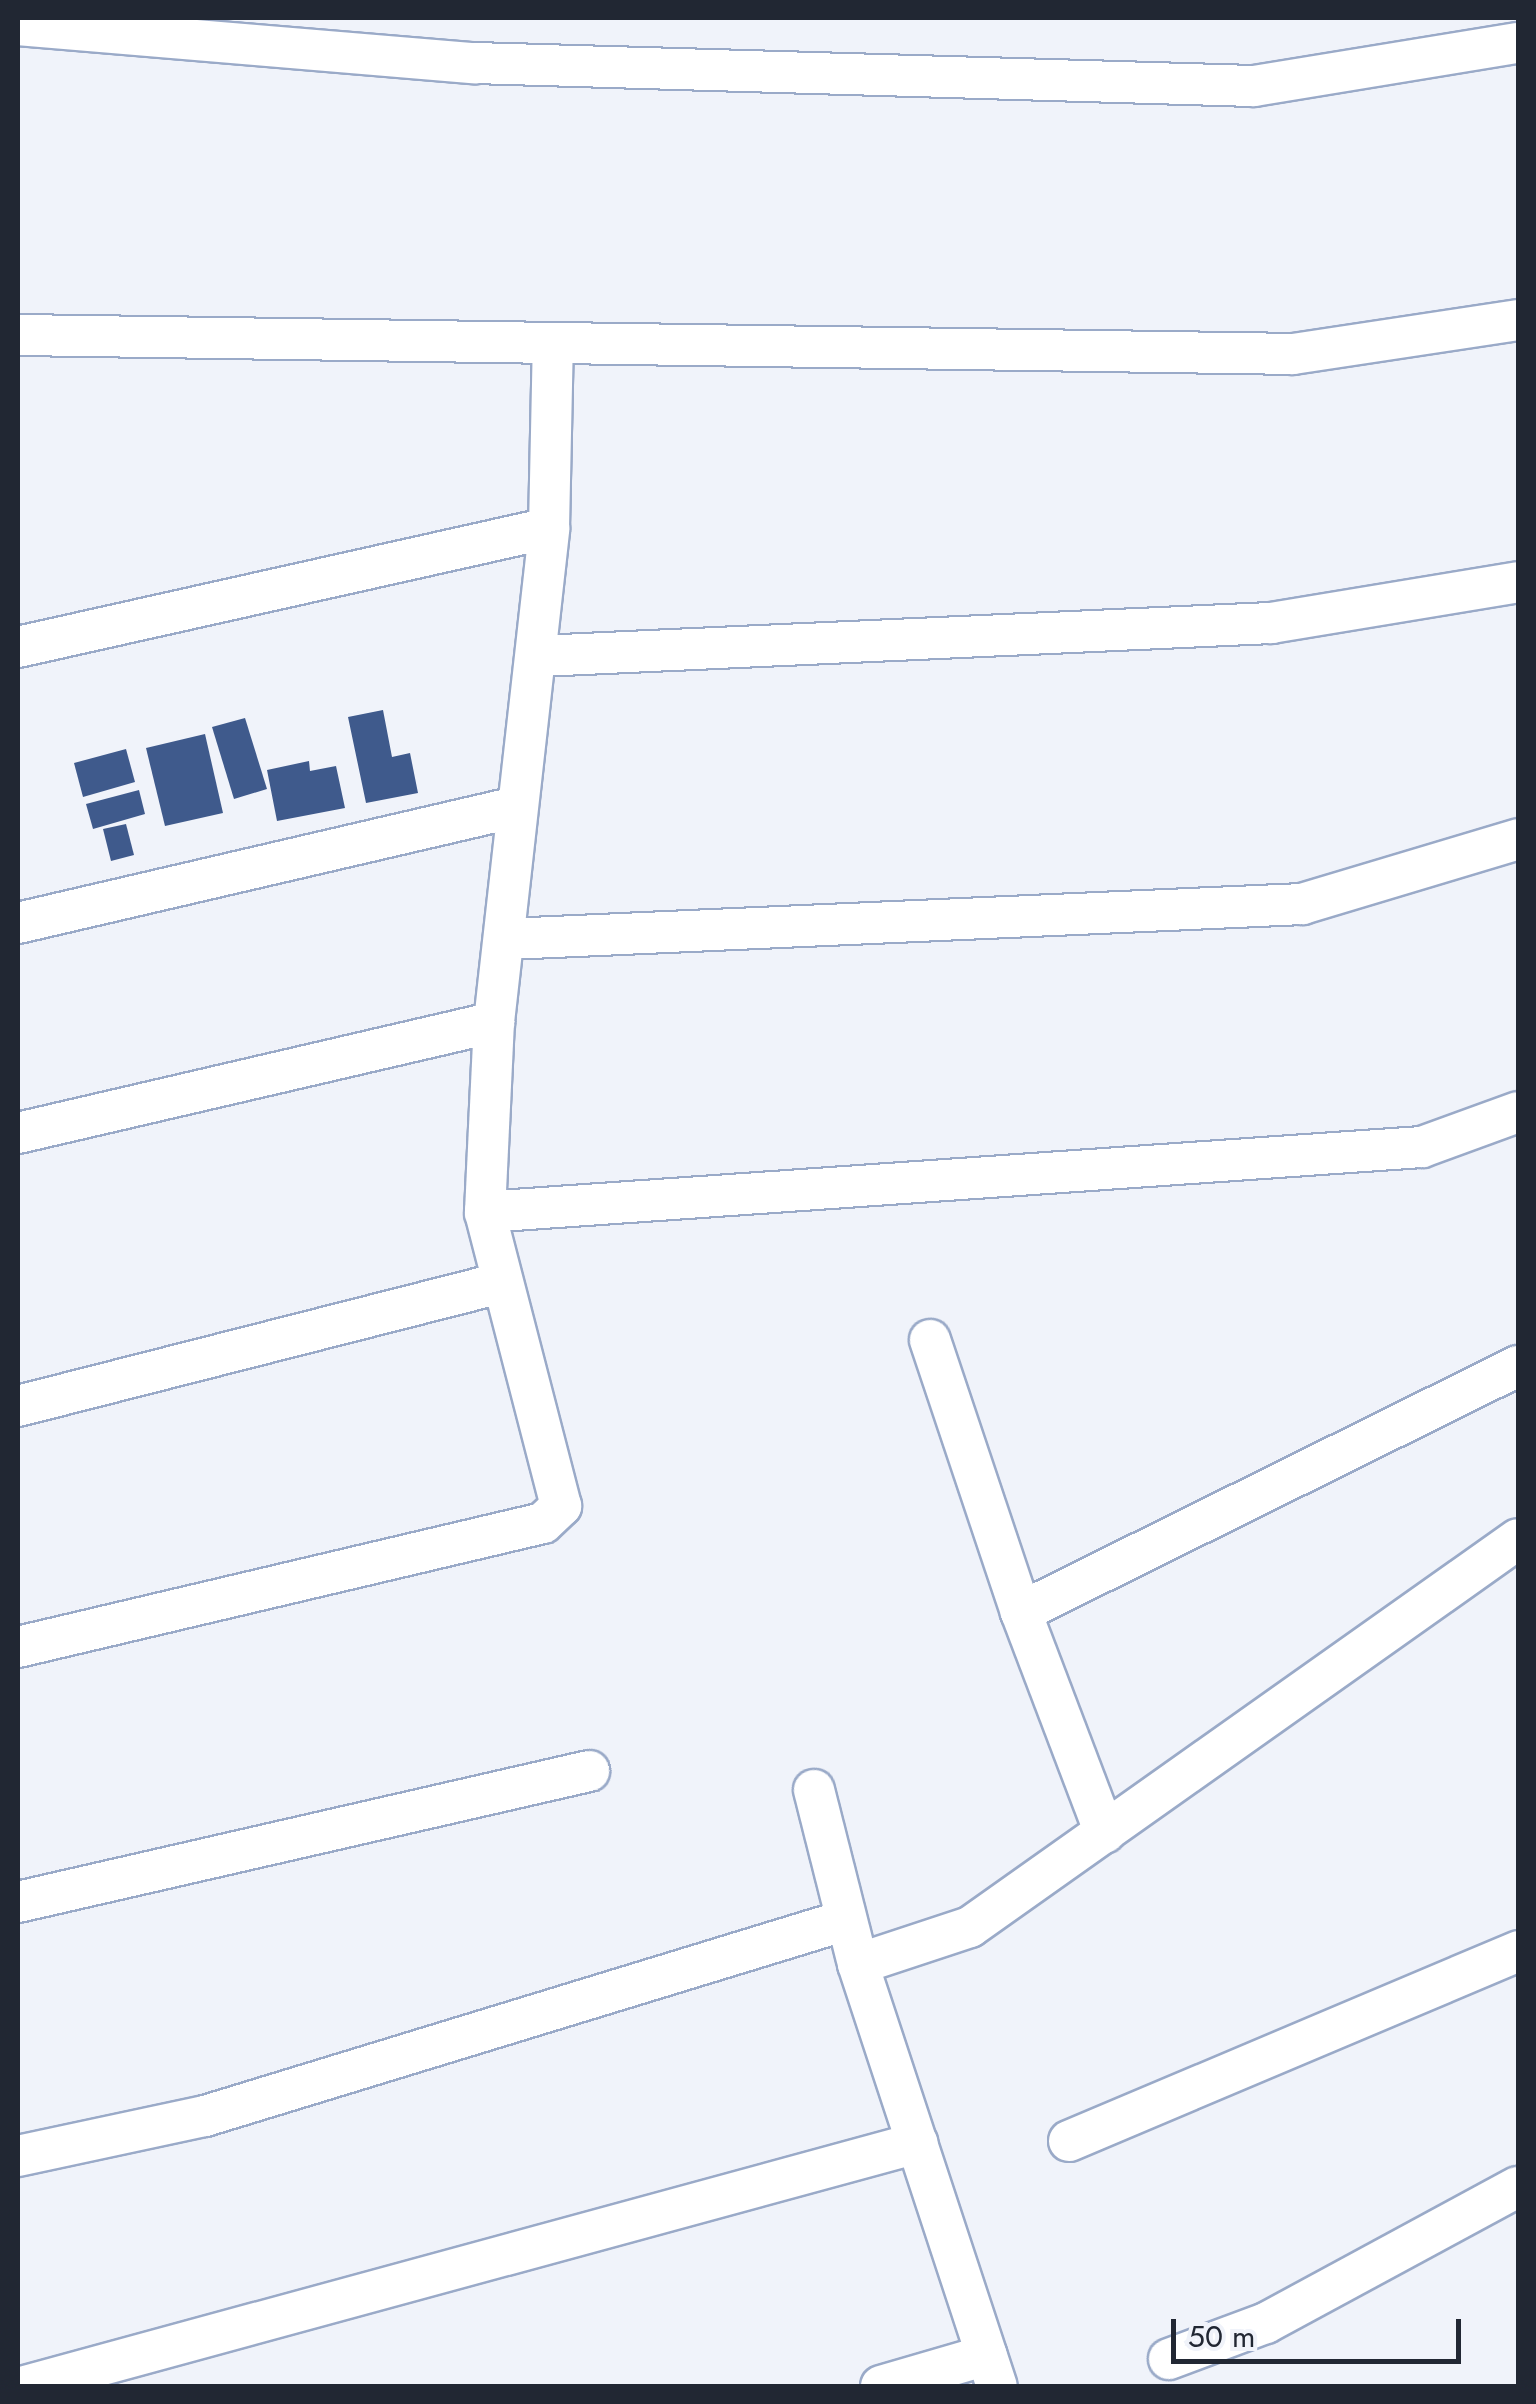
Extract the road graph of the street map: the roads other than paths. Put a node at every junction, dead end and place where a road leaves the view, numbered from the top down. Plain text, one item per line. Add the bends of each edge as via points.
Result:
1 (18, 25) edge
2 (1518, 43) edge
3 (1518, 320) edge
4 (18, 335) edge
5 (553, 344) junction
6 (549, 528) junction
7 (1518, 582) edge
8 (18, 647) edge
9 (538, 656) junction
10 (516, 807) junction
11 (1518, 839) edge
12 (18, 923) edge
13 (508, 940) junction
14 (494, 1022) junction
15 (1518, 1112) edge
16 (18, 1133) edge
17 (485, 1212) junction
18 (500, 1283) junction
19 (930, 1340) dead end
20 (1518, 1366) edge
21 (18, 1406) edge
22 (1518, 1539) edge
23 (1021, 1612) junction
24 (18, 1647) edge
25 (589, 1771) dead end
26 (814, 1790) dead end
27 (1106, 1833) junction
28 (18, 1902) edge
29 (846, 1920) junction
30 (1518, 1950) edge
31 (858, 1964) junction
32 (1069, 2142) dead end
33 (917, 2144) junction
34 (18, 2156) edge
35 (1518, 2187) edge
36 (1169, 2360) dead end
37 (992, 2371) edge
38 (112, 2374) edge
39 (25, 2386) edge
40 (881, 2386) edge

1 - 2 street via 474,63 1254,86
3 - 5 street via 1293,354
4 - 5 street
5 - 6 street
6 - 8 street
6 - 9 street
7 - 9 street via 1271,623
9 - 10 street
10 - 12 street
10 - 13 street
11 - 13 street via 1302,904
13 - 14 street
14 - 16 street
14 - 17 street
15 - 17 street via 1422,1147
17 - 18 street
18 - 21 street
18 - 24 street via 558,1489 560,1506 543,1522
19 - 23 street
20 - 23 street
22 - 27 street
23 - 27 street
25 - 28 street
26 - 29 street
27 - 31 street via 970,1927
29 - 31 street
29 - 34 street via 204,2116
30 - 32 street
31 - 33 street
33 - 37 street
33 - 38 street
35 - 36 street via 1266,2323
37 - 40 street
38 - 39 street

